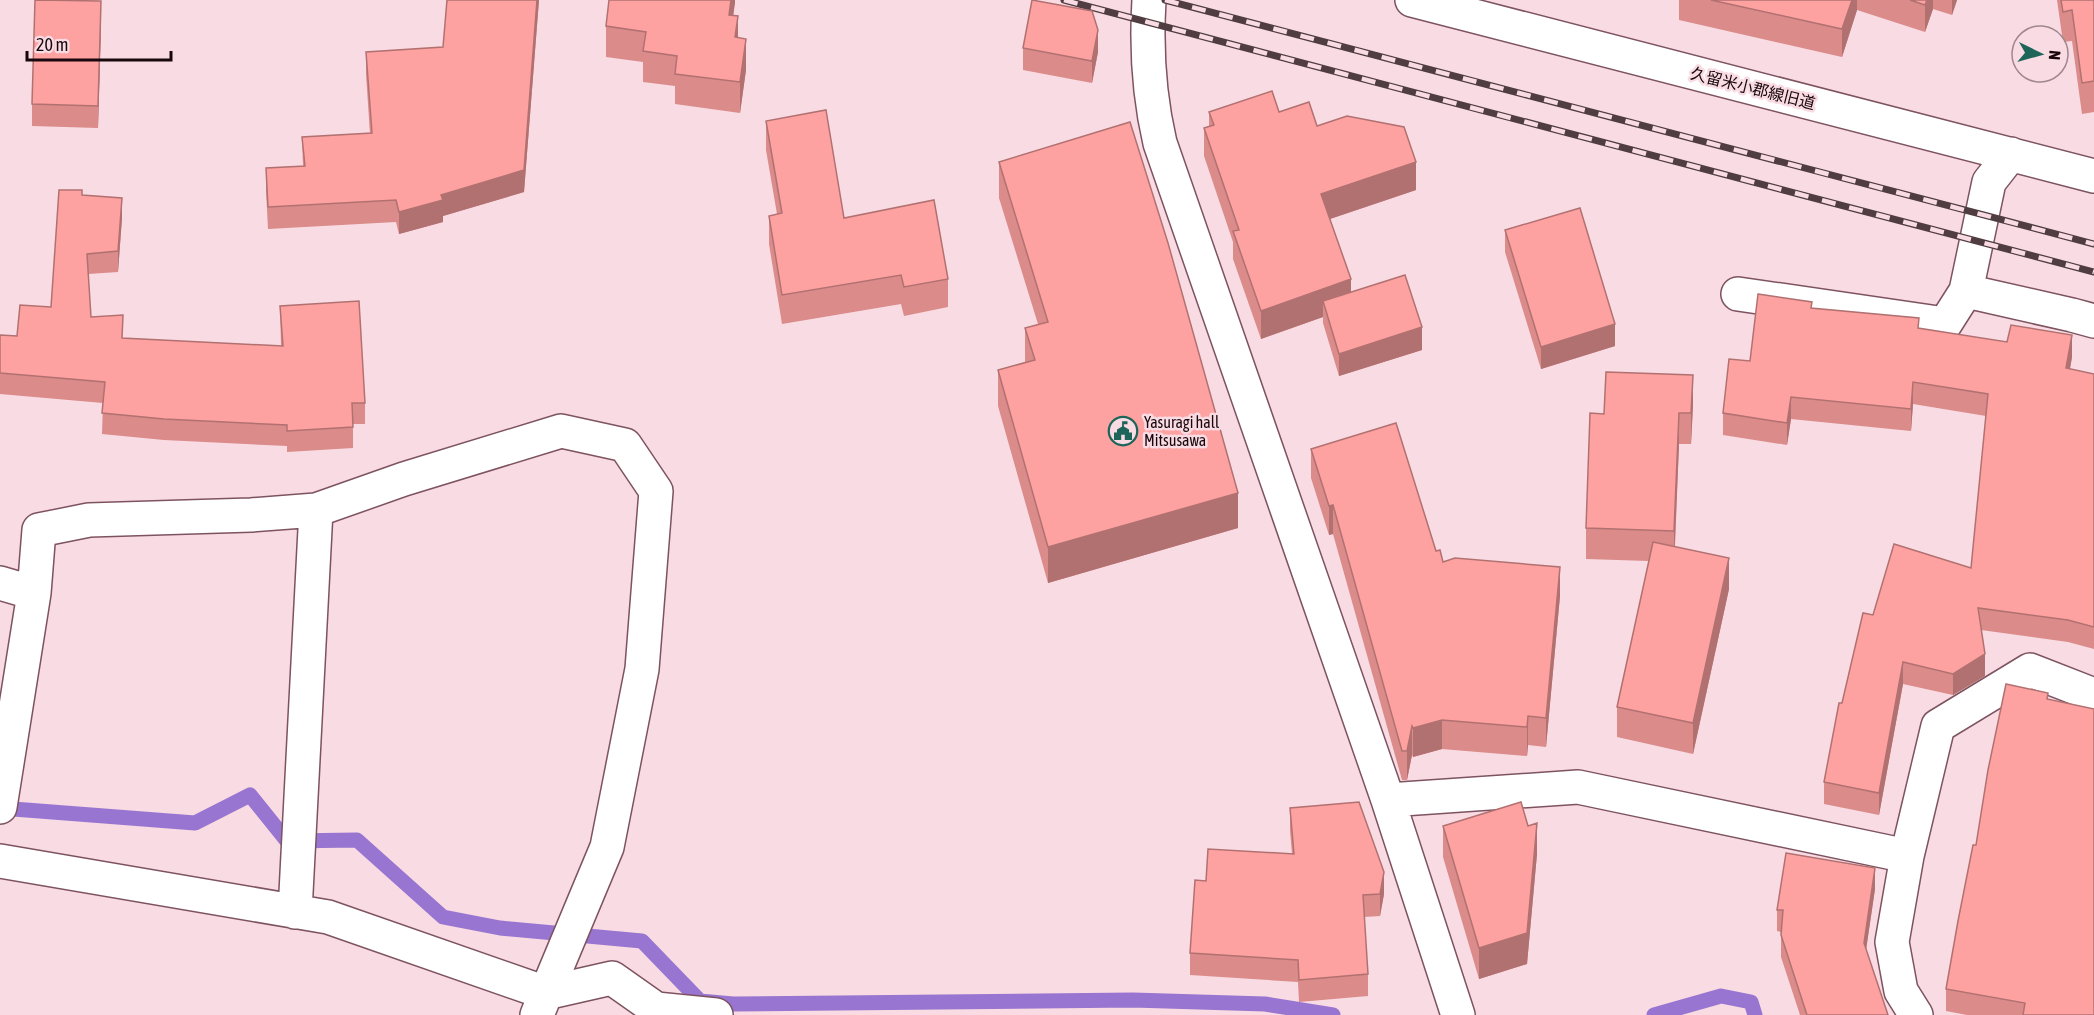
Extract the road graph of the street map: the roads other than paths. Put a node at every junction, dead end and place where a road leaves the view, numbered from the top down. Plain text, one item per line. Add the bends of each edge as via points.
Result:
1 (1149, 0) edge
2 (1412, 0) edge
3 (1459, 6) edge
4 (2011, 154) junction
5 (2094, 176) edge
6 (1966, 291) junction
7 (1738, 294) dead end
8 (2094, 321) edge
9 (316, 510) junction
10 (0, 583) edge
11 (34, 593) junction
12 (2094, 695) edge
13 (1388, 800) junction
14 (0, 807) edge
15 (1907, 856) junction
16 (0, 861) edge
17 (295, 912) junction
18 (542, 1004) edge
19 (716, 1015) edge
20 (1458, 1015) edge
21 (1917, 1015) edge

1 - 13 street via 1149,79 1160,143
2 - 3 street, 久留米小郡線旧道
3 - 4 street, 久留米小郡線旧道
4 - 5 street, 久留米小郡線旧道
4 - 6 street via 1989,182
6 - 7 street via 1945,324
6 - 8 street
9 - 11 street via 89,520 39,530
9 - 17 street
9 - 18 street via 561,431 625,445 656,491 642,669 608,847
10 - 11 street
11 - 14 street
12 - 15 street via 2030,670 1938,726
13 - 15 street via 1578,787
13 - 20 street
15 - 21 street via 1892,942 1901,991
16 - 17 street
17 - 18 street via 328,917
18 - 19 street via 612,978 656,1009

